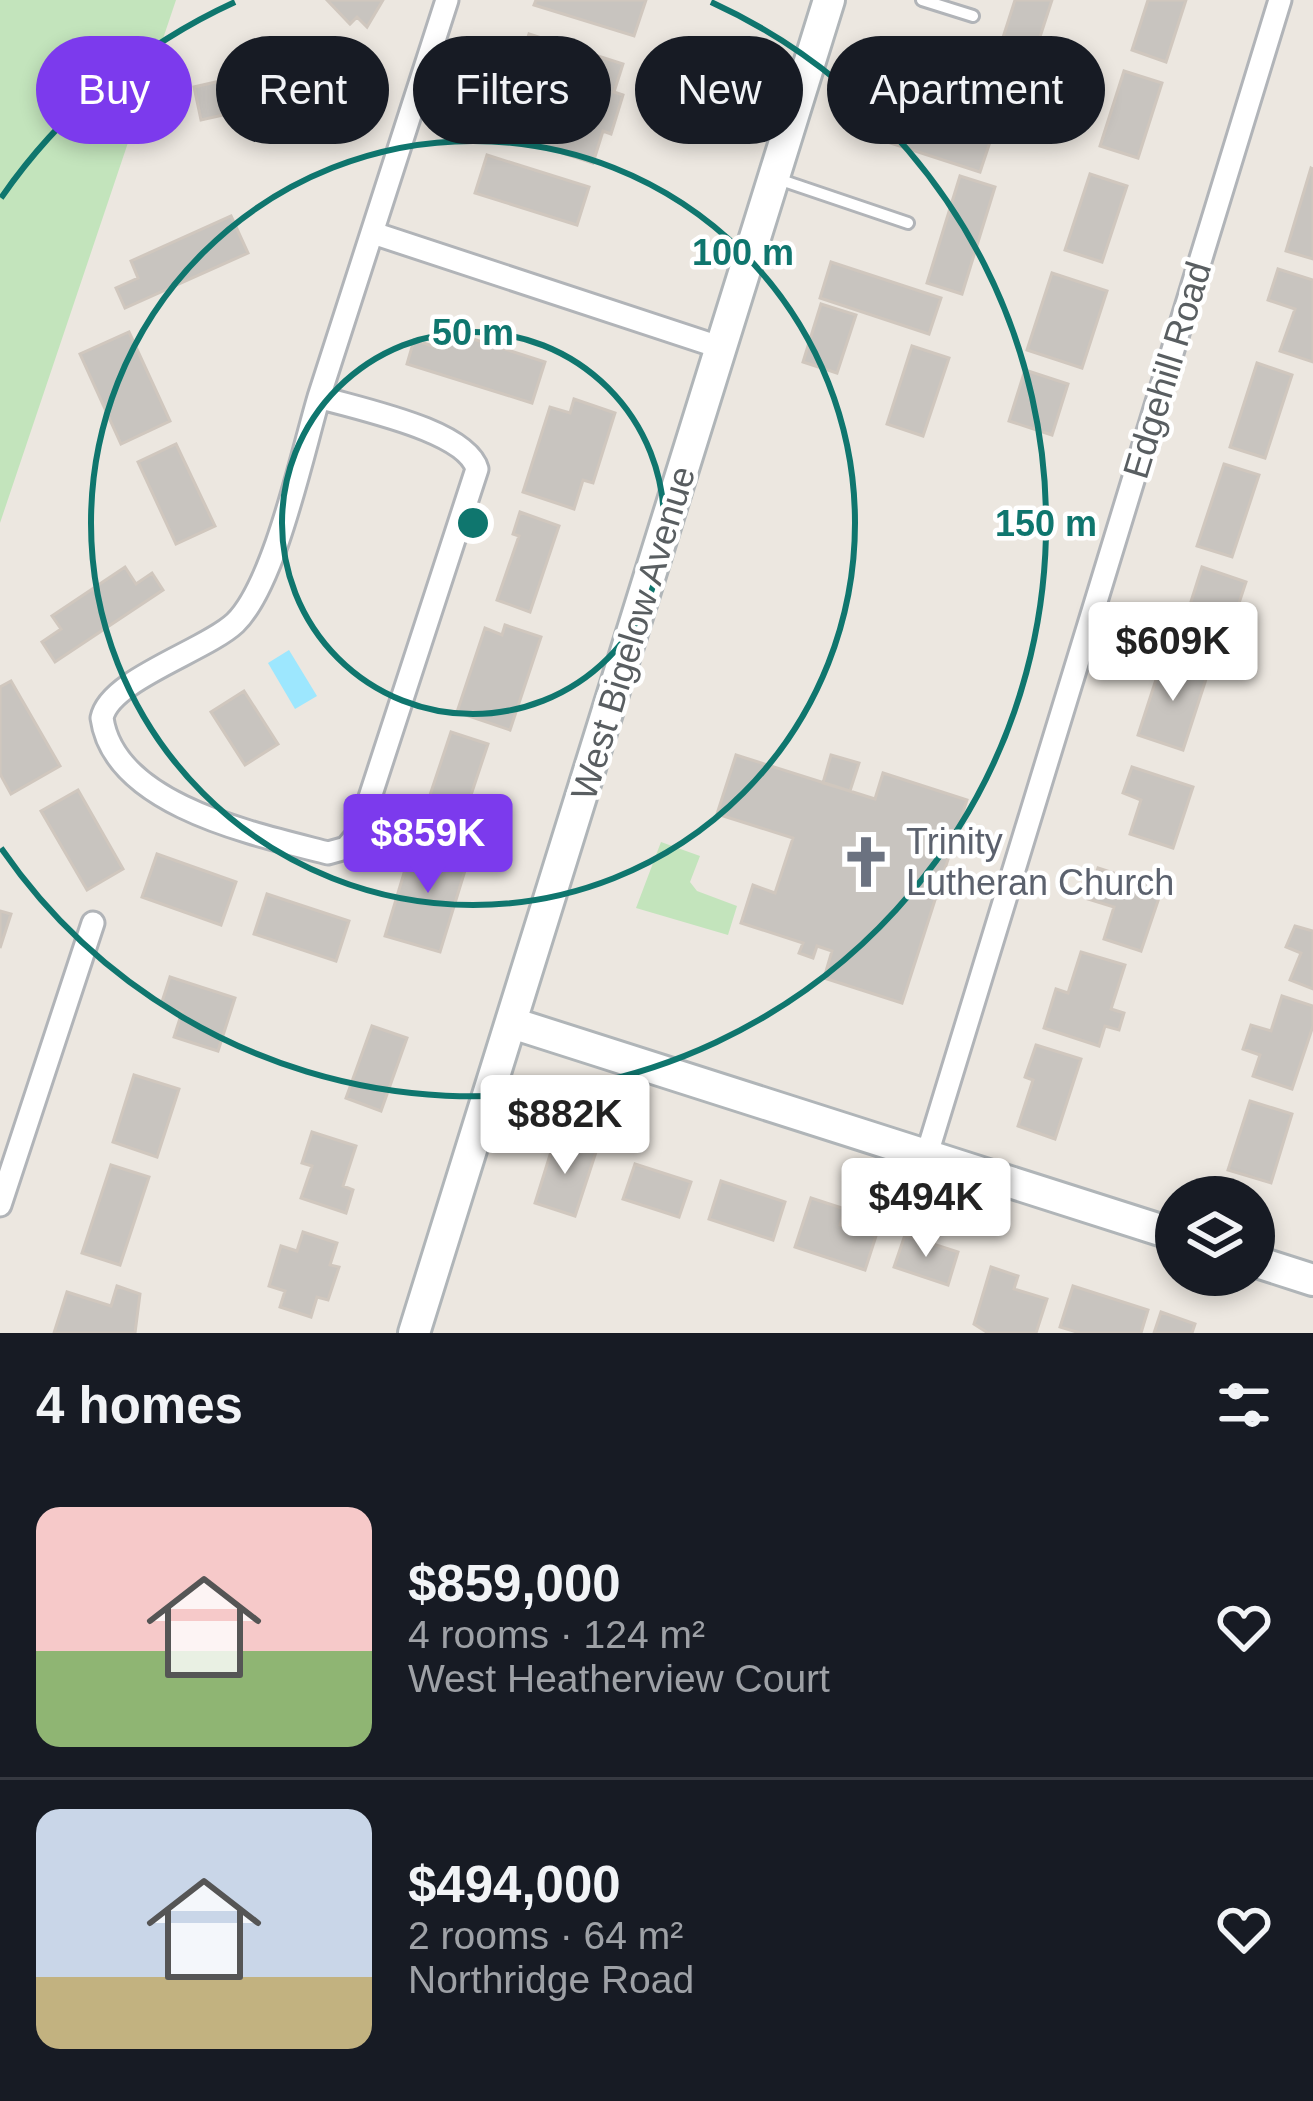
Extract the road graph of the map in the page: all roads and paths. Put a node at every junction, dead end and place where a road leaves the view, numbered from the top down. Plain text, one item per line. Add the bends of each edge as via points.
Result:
1 (447, 0) edge
2 (829, 0) edge
3 (922, 0) edge
4 (1280, 0) edge
5 (973, 16) dead end
6 (775, 178) junction
7 (908, 223) dead end
8 (373, 232) junction
9 (722, 348) junction
10 (320, 397) junction
11 (93, 923) dead end
12 (512, 1023) junction
13 (927, 1154) junction
14 (0, 1205) edge
15 (1155, 1228) edge
16 (1275, 1268) edge
17 (1313, 1280) edge
18 (414, 1333) edge

1 - 8 street
2 - 6 street, West Bigelow Avenue
3 - 5 lane
4 - 13 street, Edgehill Road
6 - 7 lane
6 - 9 street, West Bigelow Avenue
8 - 9 street
8 - 10 street
9 - 12 street, West Bigelow Avenue
10 - 10 street via 255,598 231,627 115,695 102,718 120,763 159,798 328,853 358,834 476,469 454,440
11 - 14 street
12 - 13 street
12 - 18 street, West Bigelow Avenue
13 - 15 street
16 - 17 street

